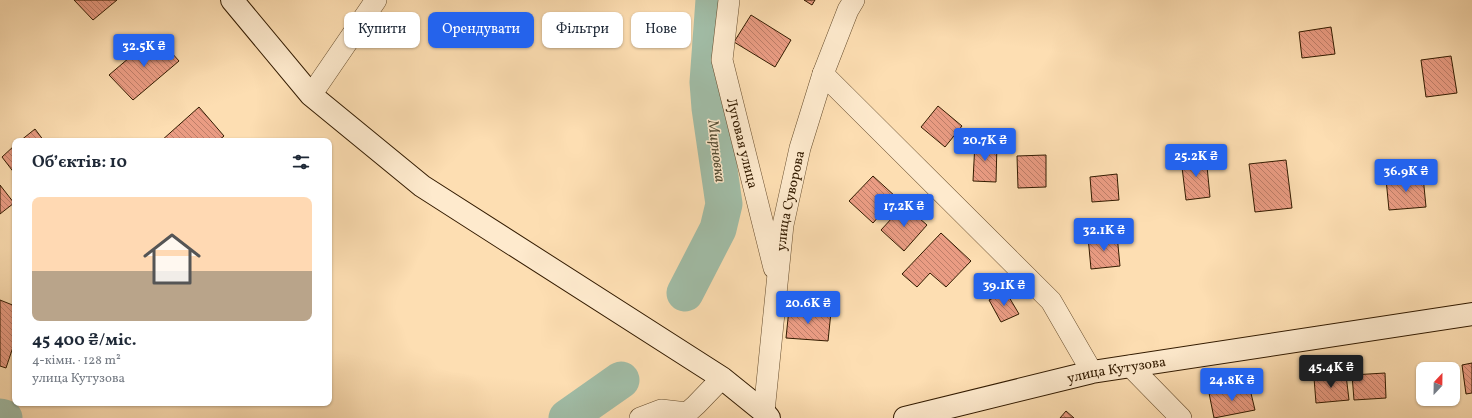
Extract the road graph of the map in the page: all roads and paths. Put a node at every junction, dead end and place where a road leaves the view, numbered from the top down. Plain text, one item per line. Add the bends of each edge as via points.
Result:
1 (232, 0) edge
2 (376, 0) edge
3 (729, 0) edge
4 (854, 0) edge
5 (823, 74) junction
6 (310, 94) junction
7 (778, 284) junction
8 (1472, 314) edge
9 (1130, 366) junction
10 (1092, 372) junction
11 (722, 378) junction
12 (766, 415) edge
13 (640, 418) edge
14 (905, 418) edge
15 (1181, 418) edge

1 - 6 main road
2 - 6 street
3 - 7 street, Луговая улица via 722,60
4 - 5 street, улица Суворова
5 - 7 street, улица Суворова via 800,148 783,225
5 - 10 street via 1051,301
6 - 11 main road via 422,186
7 - 12 street, улица Суворова
8 - 9 main road, улица Кутузова
9 - 10 main road, улица Кутузова
9 - 15 street
10 - 14 main road, улица Кутузова
11 - 12 main road
11 - 13 street via 687,412 661,410

